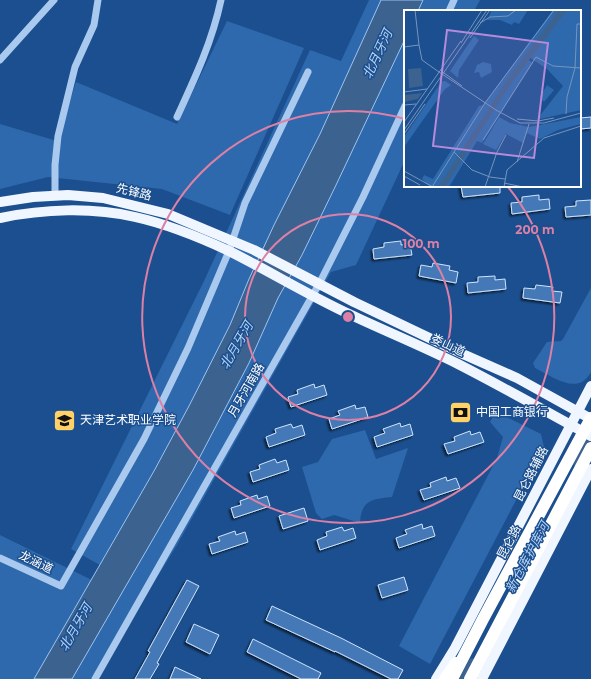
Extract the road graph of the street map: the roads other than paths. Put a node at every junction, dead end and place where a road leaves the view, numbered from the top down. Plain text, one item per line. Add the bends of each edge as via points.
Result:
1 (54, 0) edge
2 (98, 0) edge
3 (221, 0) edge
4 (454, 0) edge
5 (449, 10) edge
6 (0, 60) edge
7 (308, 72) dead end
8 (404, 108) edge
9 (177, 116) dead end
10 (55, 193) dead end
11 (0, 202) edge
12 (0, 218) edge
13 (232, 241) junction
14 (229, 251) junction
15 (298, 273) joint
16 (290, 284) joint
17 (319, 284) junction
18 (312, 296) junction
19 (591, 386) edge
20 (586, 416) edge
21 (575, 427) junction
22 (591, 436) edge
23 (591, 448) edge
24 (591, 469) edge
25 (0, 558) edge
26 (503, 615) junction
27 (482, 619) junction
28 (95, 679) edge
29 (436, 679) edge
30 (445, 679) edge
31 (452, 679) edge
32 (470, 679) edge
33 (478, 679) edge
34 (482, 679) edge

1 - 6 street
2 - 10 street via 94,25 75,67 58,136
3 - 9 street via 204,59
4 - 5 street
7 - 13 street via 245,203
8 - 17 street, 月牙河南路
11 - 13 main road, 先锋路 via 68,195 103,198 168,214
12 - 14 main road, 先锋路 via 37,212 103,212 165,225
13 - 14 street
13 - 15 main road, 先锋路
14 - 16 main road, 先锋路
14 - 25 street, 龙涵道 via 188,348 144,439 61,586
15 - 17 main road, 娄山道
16 - 18 main road, 娄山道
17 - 18 street, 月牙河南路
17 - 20 main road, 娄山道 via 517,378
18 - 21 main road, 娄山道 via 457,364
18 - 28 street, 月牙河南路
19 - 20 main road, 昆仑路辅路
20 - 21 main road, 昆仑路辅路
20 - 27 highway, 昆仑路, bridge
21 - 22 main road, 娄山道
21 - 29 main road, 昆仑路辅路
23 - 26 highway
24 - 34 main road
26 - 32 highway
26 - 33 highway
27 - 30 highway, bridge
27 - 31 highway, 昆仑路, bridge

